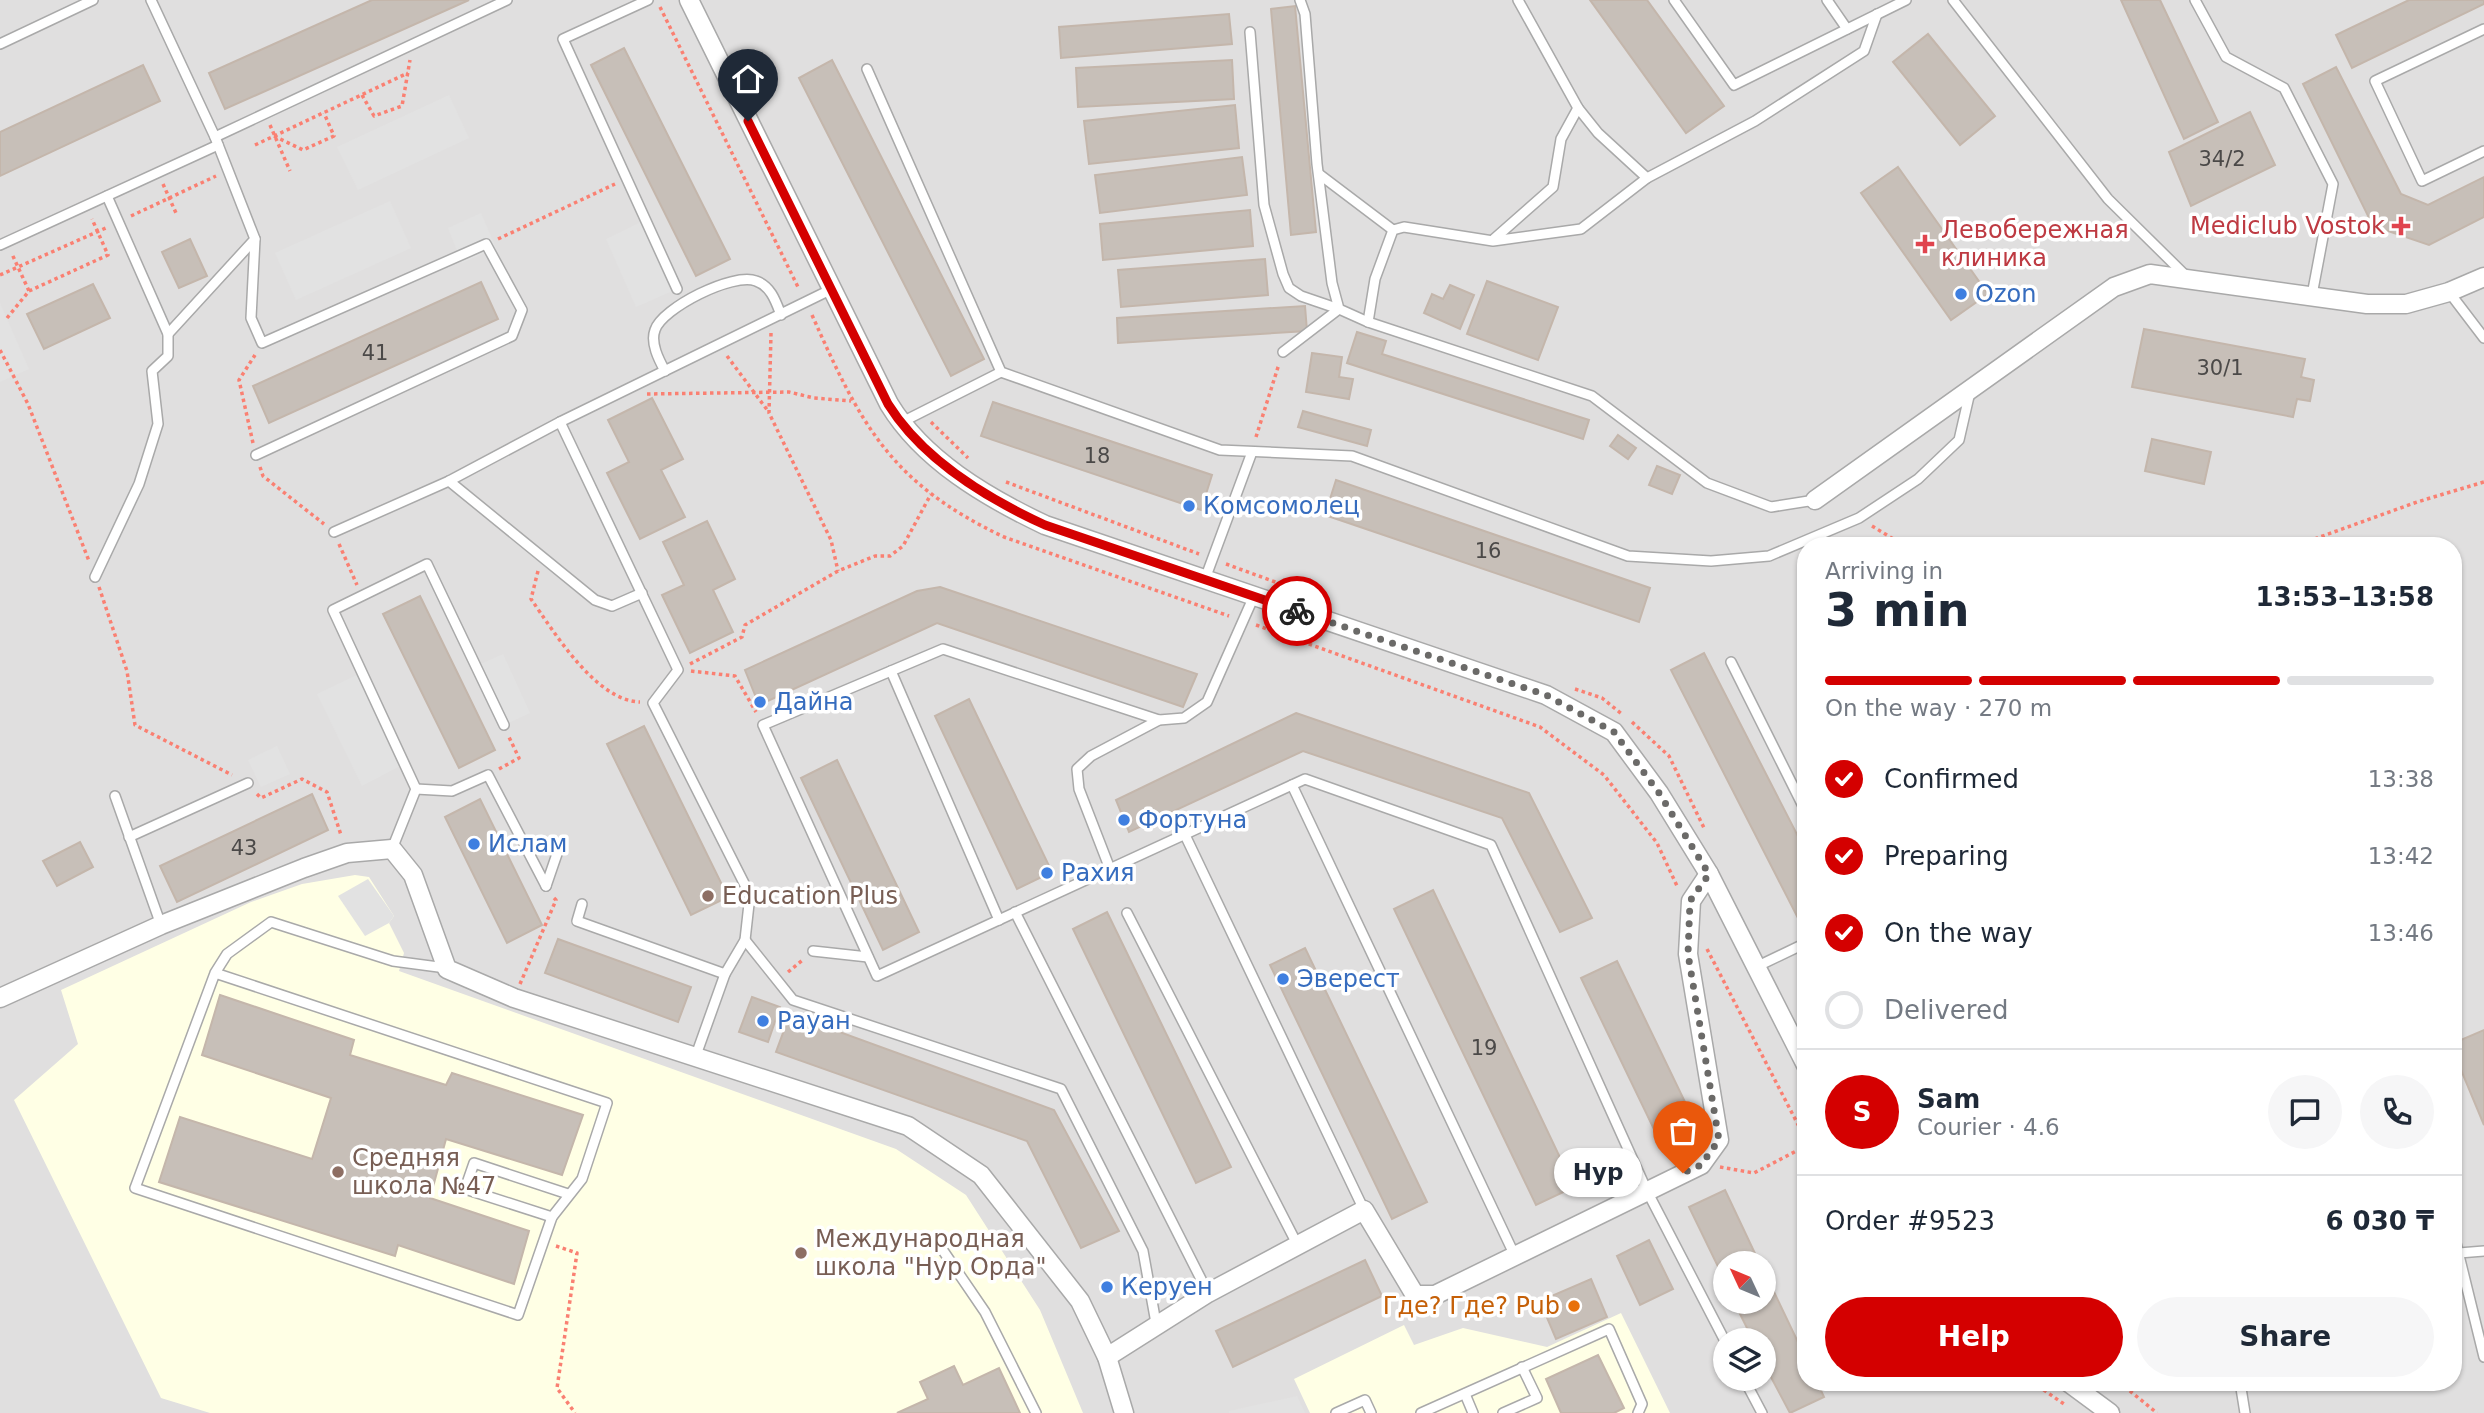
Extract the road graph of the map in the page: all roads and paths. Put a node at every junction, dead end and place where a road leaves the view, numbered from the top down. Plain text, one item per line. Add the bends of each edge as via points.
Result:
1 (93, 0) edge
2 (151, 0) edge
3 (507, 0) edge
4 (648, 0) edge
5 (689, 0) edge
6 (1300, 0) edge
7 (1518, 0) edge
8 (1674, 0) edge
9 (1827, 0) edge
10 (1906, 0) edge
11 (1953, 0) edge
12 (2195, 0) edge
13 (1877, 14) junction
14 (1847, 29) junction
15 (2484, 29) edge
16 (1250, 32) dead end
17 (0, 44) edge
18 (413, 44) junction
19 (867, 69) dead end
20 (408, 73) junction
21 (362, 95) junction
22 (1578, 108) junction
23 (324, 113) junction
24 (274, 136) junction
25 (216, 141) junction
26 (255, 145) dead end
27 (2484, 151) edge
28 (227, 171) junction
29 (158, 172) junction
30 (290, 172) dead end
31 (1319, 174) junction
32 (1647, 178) junction
33 (626, 179) junction
34 (107, 196) junction
35 (169, 198) junction
36 (85, 206) junction
37 (176, 213) dead end
38 (118, 222) junction
39 (1393, 230) junction
40 (97, 231) junction
41 (255, 239) junction
42 (1493, 241) junction
43 (3, 244) edge
44 (486, 244) junction
45 (18, 267) junction
46 (0, 275) edge
47 (2186, 276) junction
48 (2484, 277) edge
49 (677, 289) dead end
50 (832, 289) junction
51 (29, 291) junction
52 (2449, 292) junction
53 (2312, 295) junction
54 (1339, 309) junction
55 (777, 317) junction
56 (7, 318) dead end
57 (1368, 322) junction
58 (168, 334) junction
59 (2484, 338) edge
60 (718, 346) junction
61 (0, 350) edge
62 (1283, 352) joint
63 (666, 371) junction
64 (1001, 372) junction
65 (625, 390) junction
66 (1970, 392) junction
67 (754, 394) junction
68 (770, 394) junction
69 (850, 401) dead end
70 (769, 413) junction
71 (922, 413) junction
72 (560, 422) junction
73 (900, 423) junction
74 (1252, 452) junction
75 (256, 455) dead end
76 (973, 463) dead end
77 (449, 481) junction
78 (1002, 481) dead end
79 (2484, 482) edge
80 (931, 494) dead end
81 (1815, 500) joint
82 (1859, 518) junction
83 (334, 533) joint
84 (1814, 537) edge
85 (1890, 537) edge
86 (2320, 537) edge
87 (1797, 544) edge
88 (543, 559) junction
89 (1212, 559) junction
90 (838, 571) junction
91 (95, 577) junction
92 (1205, 579) junction
93 (1290, 587) dead end
94 (642, 593) junction
95 (362, 596) junction
96 (1254, 596) junction
97 (1731, 662) dead end
98 (678, 670) junction
99 (891, 671) junction
100 (1563, 684) dead end
101 (653, 703) junction
102 (1159, 720) junction
103 (504, 725) joint
104 (763, 725) junction
105 (488, 775) junction
106 (248, 783) junction
107 (1292, 785) junction
108 (416, 789) junction
109 (1797, 793) edge
110 (115, 796) dead end
111 (1185, 835) junction
112 (129, 837) junction
113 (1710, 840) dead end
114 (392, 849) junction
115 (558, 851) dead end
116 (347, 853) junction
117 (1110, 869) junction
118 (1709, 874) junction
119 (546, 886) junction
120 (582, 904) dead end
121 (1016, 912) junction
122 (1127, 913) dead end
123 (999, 920) junction
124 (161, 925) junction
125 (745, 940) junction
126 (1797, 947) edge
127 (813, 951) joint
128 (868, 957) junction
129 (1758, 966) junction
130 (447, 969) junction
131 (215, 973) junction
132 (725, 974) junction
133 (778, 981) junction
134 (0, 998) edge
135 (513, 998) junction
136 (1797, 1046) edge
137 (695, 1059) junction
138 (1797, 1150) edge
139 (1701, 1165) junction
140 (1647, 1191) junction
141 (568, 1194) junction
142 (1364, 1210) junction
143 (552, 1217) junction
144 (544, 1242) junction
145 (1297, 1244) junction
146 (2484, 1251) edge
147 (944, 1252) dead end
148 (2462, 1253) edge
149 (1515, 1256) junction
150 (2462, 1265) edge
151 (1208, 1293) junction
152 (1156, 1323) junction
153 (1718, 1328) edge
154 (1107, 1357) junction
155 (2484, 1357) edge
156 (1522, 1367) junction
157 (1750, 1391) edge
158 (2045, 1391) edge
159 (2080, 1391) edge
160 (2130, 1391) edge
161 (2242, 1391) edge
162 (1465, 1394) junction
163 (2066, 1405) dead end
164 (575, 1413) edge
165 (1036, 1413) edge
166 (1124, 1413) edge
167 (1336, 1413) edge
168 (1371, 1413) edge
169 (1421, 1413) edge
170 (1473, 1413) edge
171 (1503, 1413) edge
172 (1638, 1413) edge
173 (1762, 1413) edge
174 (2110, 1413) edge
175 (2157, 1413) edge
176 (2245, 1413) edge

1 - 17 lane
2 - 25 lane
3 - 18 lane
4 - 33 lane via 563,39
5 - 50 street
6 - 31 lane
7 - 22 lane
8 - 14 lane via 1734,85
9 - 14 lane
10 - 13 lane
11 - 47 lane via 2108,199
12 - 53 lane via 2226,57 2284,88 2333,184
13 - 14 lane
13 - 32 lane via 1864,51 1755,121
15 - 27 lane via 2375,80 2422,181
16 - 54 lane via 1264,205 1283,274 1289,288 1301,296
18 - 20 path
18 - 25 lane
19 - 64 lane
20 - 21 path
20 - 21 path via 402,106 374,116
21 - 23 path
22 - 32 lane
22 - 42 lane via 1561,139 1553,187
23 - 24 path
23 - 24 path via 334,136 303,150
24 - 26 path
24 - 30 path
25 - 28 lane
25 - 29 lane
28 - 35 path
28 - 41 lane
29 - 34 lane
29 - 35 path
31 - 39 lane
31 - 54 lane
32 - 42 lane via 1581,229
33 - 44 path
33 - 49 lane
34 - 36 lane
34 - 38 lane
35 - 37 path
35 - 38 path
36 - 40 path
36 - 43 lane
38 - 40 path
38 - 58 lane
39 - 42 lane via 1404,227
39 - 57 lane via 1375,279
40 - 45 path
40 - 51 path via 108,255
41 - 44 lane via 251,318 262,343
41 - 58 lane
43 - 45 path
44 - 75 lane via 522,310 512,336
45 - 46 path
45 - 51 path
47 - 53 street
47 - 66 street via 2150,274 2114,287
48 - 52 street
50 - 55 lane
50 - 73 street
51 - 56 path
52 - 53 street via 2406,304 2367,304
52 - 59 lane
54 - 57 lane
54 - 62 lane
55 - 60 lane
55 - 63 lane via 771,291 756,280 732,281 692,299 660,317 653,334 657,357
55 - 68 path
57 - 81 lane via 1592,396 1707,483 1771,507
58 - 91 lane via 168,356 152,371 158,424 139,484
60 - 63 lane
60 - 67 path via 740,369
61 - 91 path via 28,404
62 - 74 path
63 - 65 lane
64 - 71 lane
64 - 74 lane via 1220,450
65 - 67 path via 654,396
65 - 72 lane
66 - 81 street
66 - 82 lane via 1959,440 1918,479
67 - 68 path
67 - 70 path
68 - 69 path via 789,392
68 - 70 path
70 - 90 path via 831,540
71 - 73 lane
71 - 76 path
72 - 77 lane
72 - 94 lane
73 - 92 street via 942,463 1008,508
74 - 87 lane via 1352,456 1628,556 1711,561 1769,556
74 - 89 lane
77 - 83 lane
77 - 88 lane
78 - 89 path
79 - 86 path
80 - 90 path via 903,547 890,556 875,556
82 - 84 lane
82 - 85 path
83 - 95 path
88 - 94 lane via 595,600 612,606
88 - 101 path via 531,599 566,650 610,693 633,702
89 - 92 lane
89 - 93 path
90 - 98 path via 745,625 742,637
91 - 106 path via 127,671 135,725
92 - 96 street
94 - 98 lane
95 - 103 lane via 427,564
95 - 108 lane via 332,610
96 - 102 lane via 1207,702 1184,718
96 - 118 street via 1546,695 1614,732
97 - 109 lane
98 - 101 lane
98 - 104 path via 735,676
99 - 102 lane via 943,649
99 - 104 lane
99 - 123 lane
100 - 113 path via 1602,698 1669,756
101 - 125 lane via 750,895
102 - 117 lane via 1091,756 1077,769 1079,789
103 - 105 path via 519,758
104 - 128 lane
105 - 108 lane via 452,791
105 - 119 lane
106 - 112 lane
106 - 116 path via 261,798 302,779 327,792
107 - 111 lane
107 - 140 lane via 1305,779 1491,845
107 - 149 lane
108 - 114 lane
110 - 112 lane
111 - 117 lane
111 - 142 lane
112 - 124 lane
114 - 116 street
114 - 130 street via 412,876
115 - 119 lane
116 - 124 street
117 - 121 lane
118 - 129 street
118 - 139 street via 1690,901 1688,954 1719,1140
119 - 135 path via 556,900
120 - 132 lane via 577,921
121 - 123 lane
121 - 151 lane
122 - 145 lane
123 - 128 lane via 877,975
124 - 134 street
125 - 132 lane
125 - 133 lane
126 - 129 lane
127 - 128 lane
127 - 133 path
129 - 136 street
130 - 131 lane via 393,961 271,922 228,954
130 - 135 street
131 - 141 lane via 607,1103 582,1179
131 - 144 lane via 135,1188 518,1315
132 - 137 lane
133 - 152 lane via 793,1000 1061,1089 1143,1251
135 - 137 street
137 - 154 street via 908,1126 981,1175 1080,1301
138 - 139 path via 1754,1172
139 - 140 street
140 - 149 street
140 - 153 lane
141 - 143 lane
141 - 143 lane via 474,1163 465,1189
142 - 145 street
142 - 149 street via 1415,1295 1435,1295
143 - 144 lane
144 - 164 path via 577,1253 557,1388
145 - 151 street
146 - 148 lane
147 - 165 lane via 985,1312
150 - 155 lane
151 - 152 street
152 - 154 street
154 - 166 street
156 - 162 lane
156 - 171 lane via 1537,1398
156 - 172 lane via 1609,1329 1642,1404
157 - 173 lane
158 - 163 path
159 - 174 street
160 - 175 path
161 - 176 lane
162 - 169 lane
162 - 170 lane
167 - 168 lane via 1365,1400

